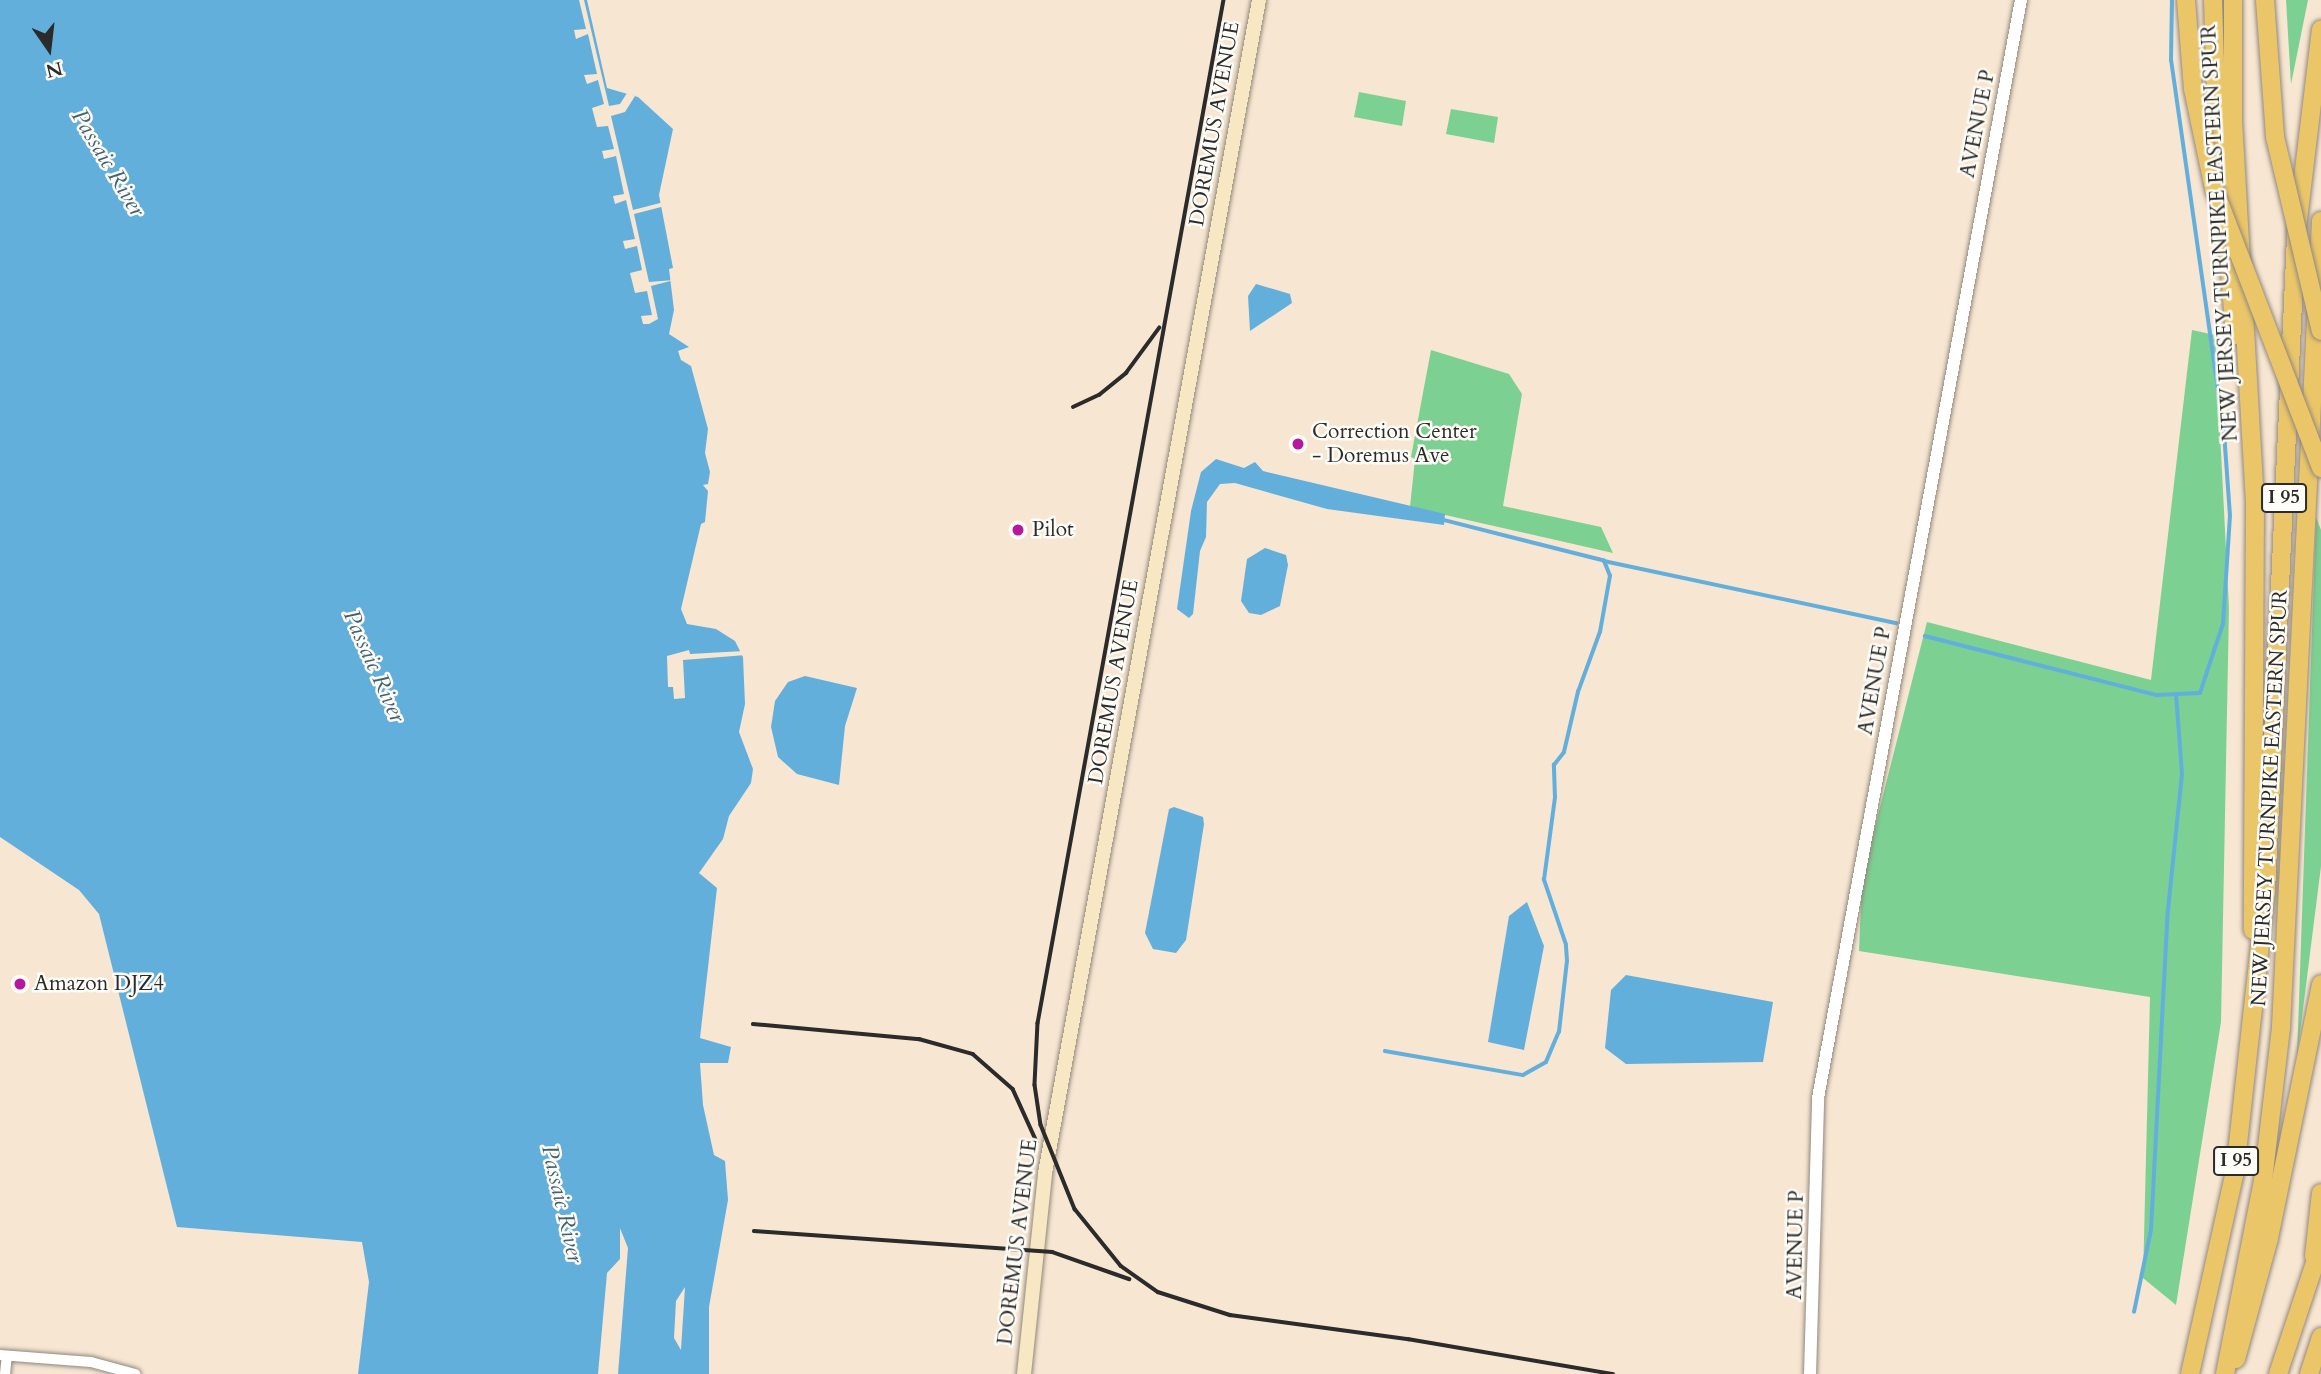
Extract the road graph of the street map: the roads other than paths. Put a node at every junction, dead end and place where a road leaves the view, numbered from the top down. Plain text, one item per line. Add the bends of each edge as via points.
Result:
1 (1259, 0) edge
2 (2021, 0) edge
3 (2186, 0) edge
4 (2213, 0) edge
5 (2233, 0) edge
6 (2265, 0) edge
7 (2321, 30) edge
8 (2321, 221) edge
9 (2321, 331) edge
10 (2252, 425) junction
11 (2321, 468) edge
12 (2256, 968) junction
13 (2321, 984) edge
14 (2321, 1193) edge
15 (2321, 1245) edge
16 (2311, 1275) junction
17 (2321, 1337) edge
18 (2235, 1347) junction
19 (4, 1356) edge
20 (5, 1374) edge
21 (135, 1374) edge
22 (1024, 1374) edge
23 (1810, 1374) edge
24 (2190, 1374) edge
25 (2227, 1374) edge
26 (2278, 1374) edge
27 (2309, 1374) edge

1 - 22 main road, DOREMUS AVENUE via 1045,1173
2 - 23 street, AVENUE P via 1818,1098
3 - 11 highway, bridge via 2195,102 2214,189
4 - 10 highway via 2236,345
5 - 10 highway, NEW JERSEY TURNPIKE EASTERN SPUR / I 95 via 2233,121
6 - 9 highway, bridge via 2275,137
7 - 12 highway, NEW JERSEY TURNPIKE EASTERN SPUR / I 95 via 2296,236 2266,892
8 - 18 highway, NEW JERSEY TURNPIKE EASTERN SPUR / I 95 via 2283,1001 2265,1168
10 - 12 highway, NEW JERSEY TURNPIKE EASTERN SPUR / I 95 via 2257,606 2250,889
12 - 24 highway, NEW JERSEY TURNPIKE EASTERN SPUR / I 95 via 2235,1171
13 - 18 highway, NEW JERSEY TURNPIKE EASTERN SPUR / I 95 via 2275,1213
14 - 16 highway
15 - 16 highway
16 - 26 highway
17 - 27 highway
18 - 25 highway, NEW JERSEY TURNPIKE EASTERN SPUR / I 95
19 - 20 street
19 - 21 street via 91,1362

